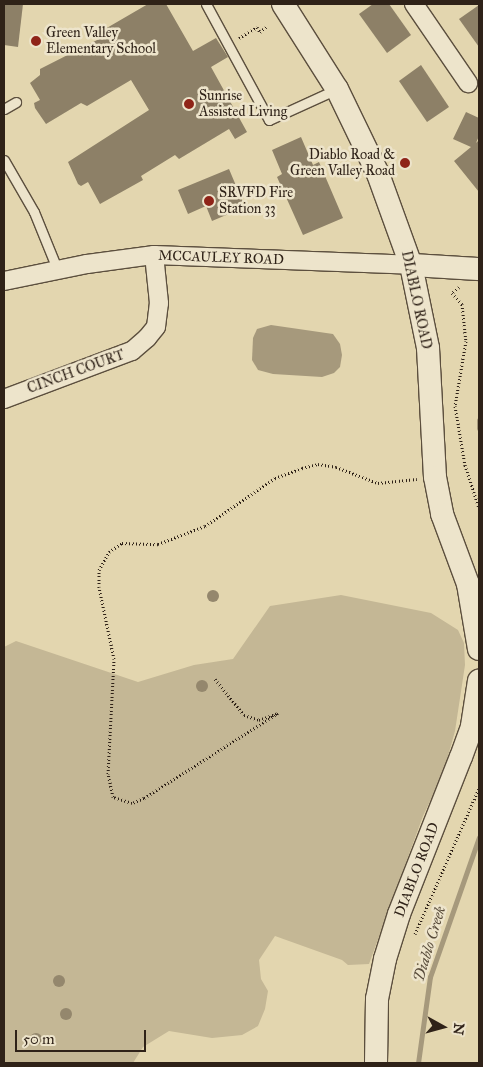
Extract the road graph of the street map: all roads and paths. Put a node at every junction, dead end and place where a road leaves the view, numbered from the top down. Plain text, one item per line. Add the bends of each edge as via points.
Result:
1 (206, 4) edge
2 (283, 4) edge
3 (414, 4) edge
4 (266, 27) dead end
5 (228, 44) junction
6 (468, 83) dead end
7 (337, 89) junction
8 (16, 102) dead end
9 (4, 108) edge
10 (5, 164) edge
11 (154, 255) junction
12 (411, 266) junction
13 (479, 269) edge
14 (58, 270) junction
15 (4, 281) edge
16 (452, 292) dead end
17 (4, 399) edge
18 (435, 477) junction
19 (479, 508) edge
20 (479, 649) edge
21 (215, 679) dead end
22 (479, 681) edge
23 (479, 788) edge
24 (412, 940) dead end
25 (376, 1063) edge

1 - 5 lane
2 - 7 street, DIABLO ROAD
3 - 6 street
4 - 5 path via 260,32 257,27
5 - 7 lane via 269,120
7 - 12 street, DIABLO ROAD via 378,174
8 - 9 lane
10 - 14 lane via 34,212
11 - 12 street, MCCAULEY ROAD
11 - 14 street, MCCAULEY ROAD
11 - 17 street, CINCH COURT via 159,303 156,327 147,338 132,351
12 - 13 street
12 - 18 street, DIABLO ROAD via 428,348
14 - 15 street, MCCAULEY ROAD
16 - 19 path via 462,304 466,321 455,406 457,430
18 - 20 street, DIABLO ROAD via 442,514 468,584
18 - 21 path via 378,483 336,467 318,464 274,478 206,526 158,544 122,543 108,552 99,570 99,587 114,659 108,774 114,797 132,803 144,798 278,713 259,720 244,715
22 - 25 street, DIABLO ROAD via 472,726 462,757 399,914 385,959 377,999
23 - 24 path

